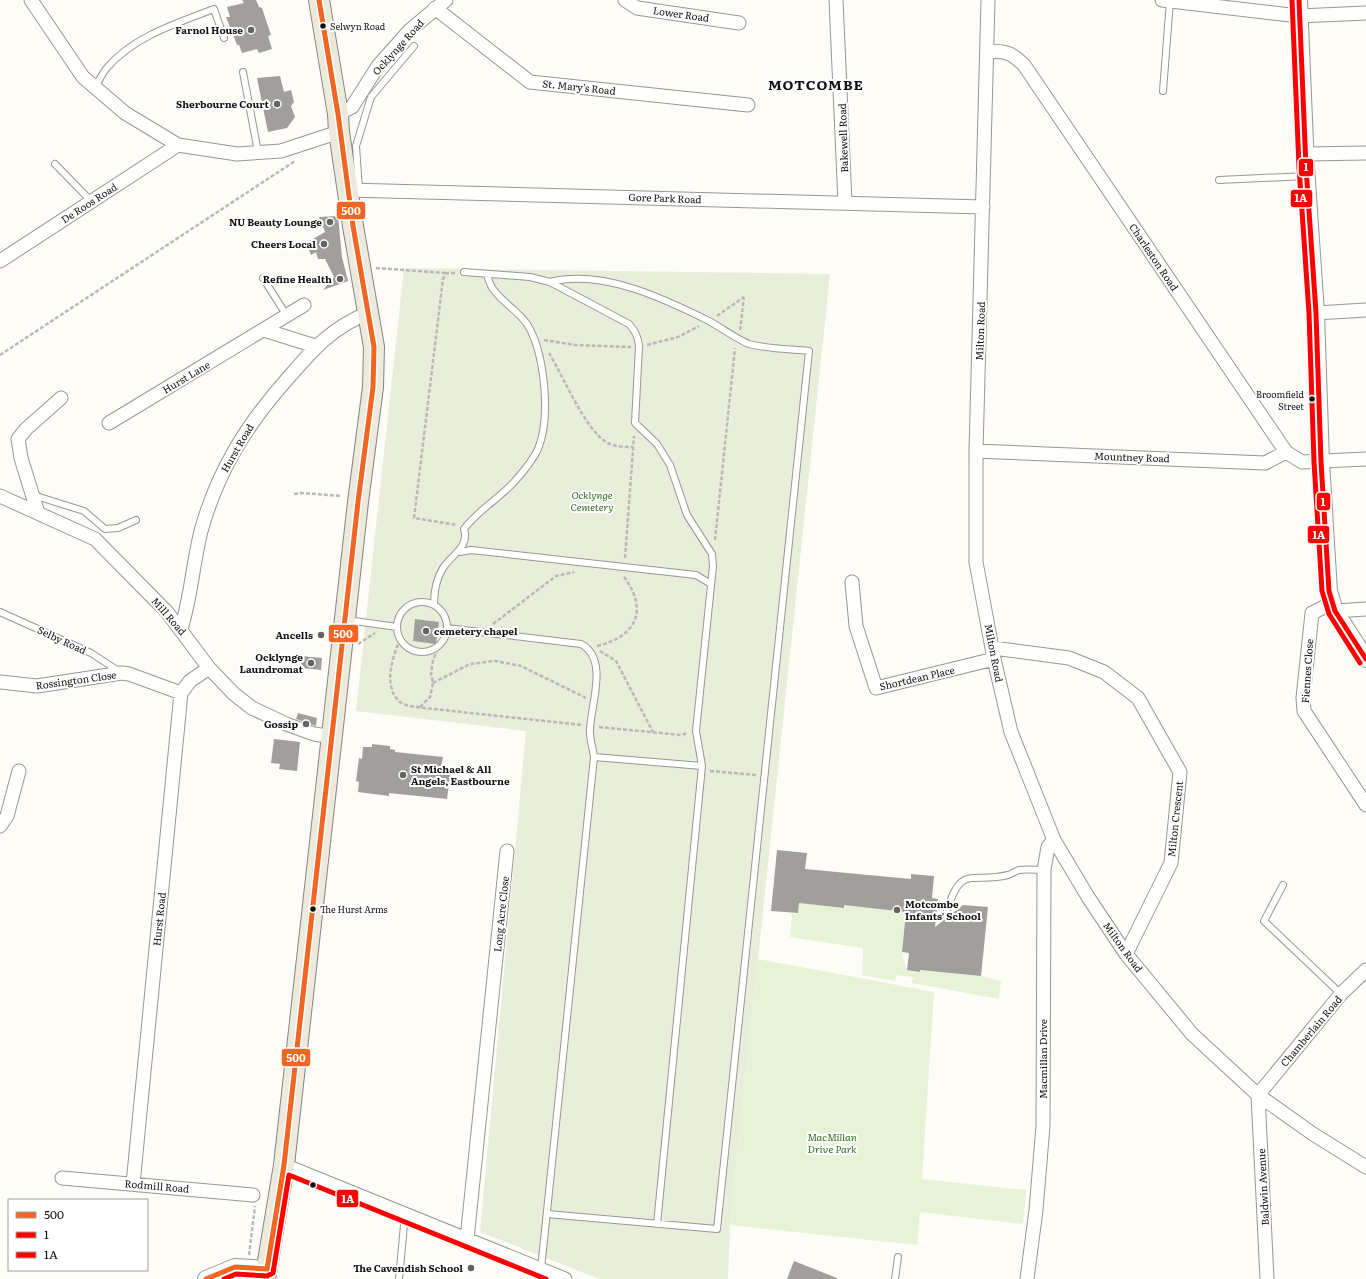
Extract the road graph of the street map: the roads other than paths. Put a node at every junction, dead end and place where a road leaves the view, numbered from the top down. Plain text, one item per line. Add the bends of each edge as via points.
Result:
1 (31, 0) edge
2 (319, 0) edge
3 (446, 0) edge
4 (625, 0) edge
5 (836, 0) edge
6 (988, 0) edge
7 (1166, 0) edge
8 (1299, 0) edge
9 (435, 8) junction
10 (1366, 13) edge
11 (1299, 16) junction
12 (739, 23) dead end
13 (224, 38) dead end
14 (414, 46) dead end
15 (987, 51) junction
16 (244, 72) dead end
17 (95, 87) junction
18 (1163, 91) dead end
19 (748, 105) dead end
20 (339, 123) junction
21 (178, 145) junction
22 (258, 152) junction
23 (1366, 153) edge
24 (1306, 154) junction
25 (55, 164) dead end
26 (1306, 176) junction
27 (1219, 180) dead end
28 (354, 190) junction
29 (92, 202) junction
30 (845, 203) junction
31 (983, 207) junction
32 (0, 261) edge
33 (464, 272) road end
34 (487, 275) junction
35 (263, 278) dead end
36 (550, 282) junction
37 (304, 305) dead end
38 (1366, 310) edge
39 (368, 313) junction
40 (1316, 313) junction
41 (287, 316) junction
42 (264, 330) junction
43 (315, 346) junction
44 (61, 398) dead end
45 (109, 424) dead end
46 (976, 451) junction
47 (1286, 452) junction
48 (1366, 459) edge
49 (1321, 462) junction
50 (32, 495) junction
51 (0, 496) edge
52 (38, 513) junction
53 (136, 520) dead end
54 (460, 552) junction
55 (852, 582) dead end
56 (711, 584) junction
57 (434, 605) junction
58 (1333, 607) junction
59 (1366, 609) edge
60 (0, 612) edge
61 (345, 620) junction
62 (396, 627) junction
63 (447, 628) junction
64 (181, 629) junction
65 (994, 653) junction
66 (1366, 659) edge
67 (209, 668) junction
68 (125, 674) junction
69 (0, 682) edge
70 (181, 693) junction
71 (332, 737) junction
72 (594, 757) junction
73 (702, 766) junction
74 (19, 771) dead end
75 (1366, 806) edge
76 (0, 826) edge
77 (1054, 840) junction
78 (507, 851) dead end
79 (1044, 870) junction
80 (1283, 885) dead end
81 (946, 911) dead end
82 (1126, 954) junction
83 (1366, 970) edge
84 (1341, 994) junction
85 (1258, 1095) junction
86 (284, 1165) junction
87 (1366, 1167) edge
88 (62, 1178) dead end
89 (133, 1184) junction
90 (255, 1199) road end
91 (405, 1214) junction
92 (547, 1214) junction
93 (656, 1224) junction
94 (467, 1239) junction
95 (898, 1256) dead end
96 (541, 1269) junction
97 (260, 1271) edge
98 (206, 1279) edge
99 (400, 1279) edge
100 (565, 1279) edge
101 (895, 1279) edge
102 (1027, 1279) edge
103 (1267, 1279) edge

1 - 17 street via 83,77
2 - 20 main road
3 - 9 street, Ocklynge Road
4 - 12 street, Lower Road via 637,8
5 - 30 street, Bakewell Road
6 - 15 street, Milton Road
7 - 11 street
7 - 18 lane
8 - 11 street
9 - 19 street, St. Mary's Road via 530,82
9 - 20 street, Ocklynge Road via 410,30 378,66
10 - 11 street
11 - 24 street
13 - 17 lane via 214,9 172,25 132,46 107,68
14 - 28 lane via 371,97 356,146
15 - 31 street, Milton Road
15 - 47 street, Charleston Road via 1001,51 1014,55 1024,65
16 - 22 lane
17 - 21 street via 125,114
20 - 22 street via 281,151
20 - 28 main road
21 - 22 street via 237,154
21 - 29 street, De Roos Road
23 - 24 street
24 - 26 street
25 - 29 lane
26 - 27 lane
26 - 40 street
28 - 30 street, Gore Park Road
28 - 39 main road via 360,266
29 - 32 street, De Roos Road
30 - 31 street, Gore Park Road
31 - 46 street, Milton Road
33 - 34 lane
34 - 36 lane via 530,277
34 - 54 lane via 493,289 527,324 532,336 544,377 543,421 538,448 514,482 482,509 464,529 466,534
35 - 41 lane
36 - 56 lane via 629,324 638,337 635,423 657,444 670,465 687,515 712,554
36 - 93 lane via 566,278 616,283 683,309 747,343 809,350 718,1229
37 - 41 street, Hurst Lane
38 - 40 street
39 - 43 street, Hurst Road via 336,330
39 - 61 main road via 374,347 373,387
40 - 49 street
41 - 42 street, Hurst Lane
42 - 43 street
42 - 45 street, Hurst Lane
43 - 64 street, Hurst Road via 262,407 236,446 216,486 201,531
44 - 50 street via 18,439
46 - 47 street, Mountney Road via 1265,463
46 - 65 street, Milton Road via 976,562
47 - 49 street, Charleston Road via 1302,462
48 - 49 street
49 - 58 street via 1329,591
50 - 52 street
50 - 53 lane via 84,511 105,530 118,528
51 - 52 street, Mill Road
52 - 64 street, Mill Road via 95,540
54 - 56 lane via 471,550 696,575
54 - 57 lane via 442,569 434,593
55 - 65 street, Shortdean Place via 856,626 876,688
56 - 73 lane via 696,731
57 - 62 lane via 415,602 407,606 400,615
57 - 63 lane via 443,613
58 - 59 street
58 - 66 street
58 - 75 street, Fiennes Close via 1312,613 1303,698 1304,711
60 - 68 lane, Selby Road via 91,654
61 - 62 lane
61 - 71 main road
62 - 63 lane via 400,639 417,652 429,650 440,644
63 - 72 lane via 581,644 588,648 595,660 596,687 590,726
64 - 67 street, Mill Road
65 - 77 street, Milton Road via 1010,732
65 - 82 street, Milton Crescent via 1069,658 1104,672 1138,698 1180,772 1171,863
67 - 70 street via 190,681
67 - 71 street, Mill Road via 234,694 252,708 300,729
68 - 69 street, Rossington Close via 37,686
68 - 70 street
70 - 89 street, Hurst Road
71 - 86 main road
72 - 73 lane
72 - 92 lane
73 - 93 lane
74 - 76 street via 7,816
77 - 79 street, Macmillan Drive via 1048,847
77 - 82 street, Milton Road
78 - 94 street, Long Acre Close
79 - 81 lane via 1018,870 1008,875 969,878 952,892
79 - 102 street, Macmillan Drive via 1043,1126
80 - 84 lane via 1264,922
82 - 85 street, Milton Road via 1192,1034
83 - 84 street, Chamberlain Road
84 - 85 street, Chamberlain Road
85 - 87 street, Milton Road
85 - 103 street, Baldwin Avenue
86 - 91 street
86 - 97 main road
88 - 89 street, Rodmill Road
89 - 90 street, Rodmill Road
91 - 94 street
91 - 99 lane
92 - 93 lane
92 - 96 lane
94 - 96 street
95 - 101 lane
96 - 100 street
97 - 98 street via 235,1267

